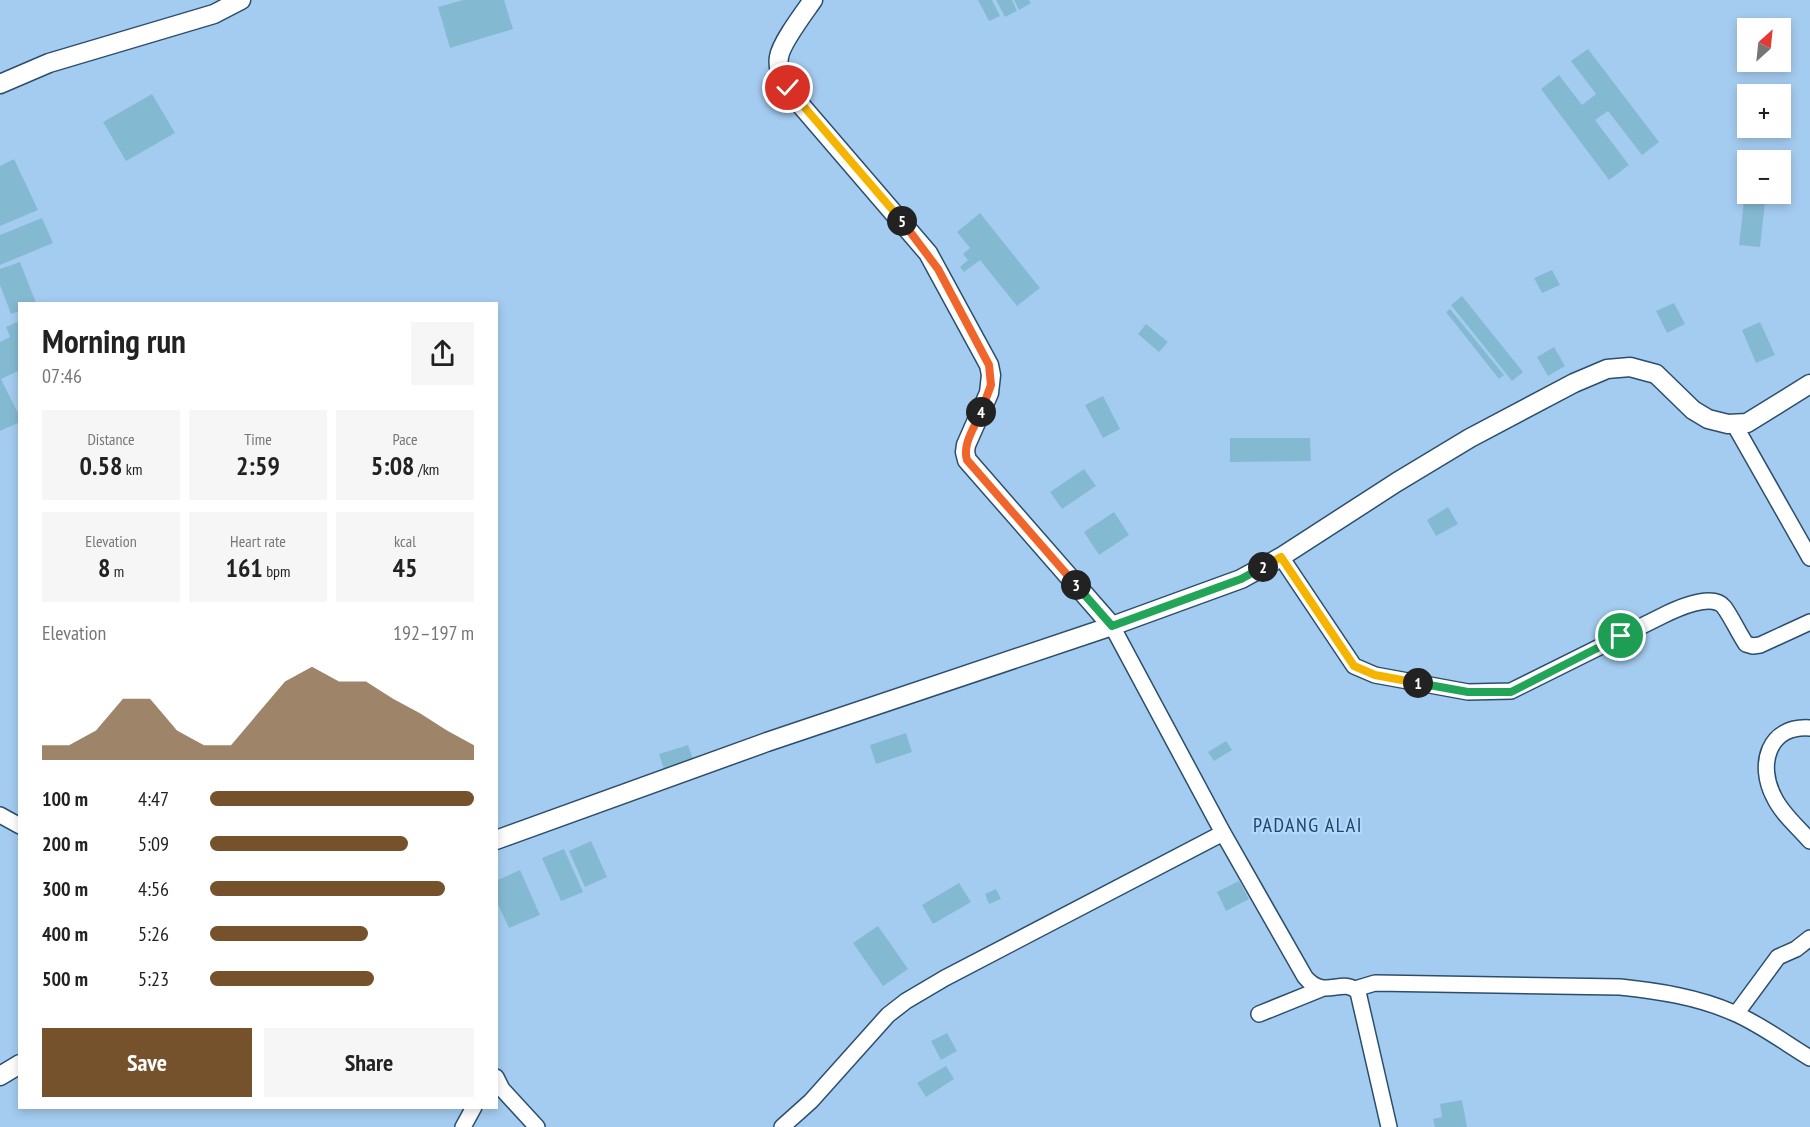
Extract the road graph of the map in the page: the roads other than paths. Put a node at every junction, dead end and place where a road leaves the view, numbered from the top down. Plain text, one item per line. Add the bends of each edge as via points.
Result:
1 (242, 0) edge
2 (813, 0) edge
3 (0, 84) edge
4 (1810, 384) edge
5 (1734, 424) junction
6 (1281, 557) junction
7 (1810, 558) edge
8 (1810, 622) edge
9 (1112, 626) junction
10 (1810, 728) edge
11 (0, 815) edge
12 (18, 825) edge
13 (1223, 833) junction
14 (498, 839) edge
15 (1810, 841) edge
16 (1810, 938) edge
17 (1321, 989) junction
18 (1355, 989) junction
19 (1259, 1014) dead end
20 (1736, 1014) junction
21 (1810, 1058) edge
22 (18, 1065) edge
23 (0, 1076) edge
24 (498, 1086) edge
25 (473, 1109) edge
26 (463, 1127) edge
27 (537, 1127) edge
28 (782, 1127) edge
29 (1389, 1127) edge

1 - 3 street via 214,14 49,63
2 - 9 street via 781,51 778,66 782,79 928,253 989,365 989,393 966,445 967,460
4 - 5 street via 1748,423
5 - 6 street via 1708,419 1693,410 1656,374 1630,367 1607,369 1470,438
5 - 7 street
6 - 8 street via 1354,666 1375,675 1468,692 1511,692 1673,611 1703,601 1722,605 1746,644 1753,646
6 - 9 street via 1241,579
9 - 13 street
9 - 14 street via 767,742
10 - 15 street via 1791,730 1774,740 1766,767 1774,798
11 - 12 street
13 - 17 street via 1305,976
13 - 28 street via 906,1001 888,1015 811,1101
16 - 20 street via 1796,950 1778,957
17 - 18 street
17 - 19 street
18 - 20 street via 1375,983 1620,987 1676,995
18 - 29 street
20 - 21 street
22 - 23 street
24 - 27 street
25 - 26 street

